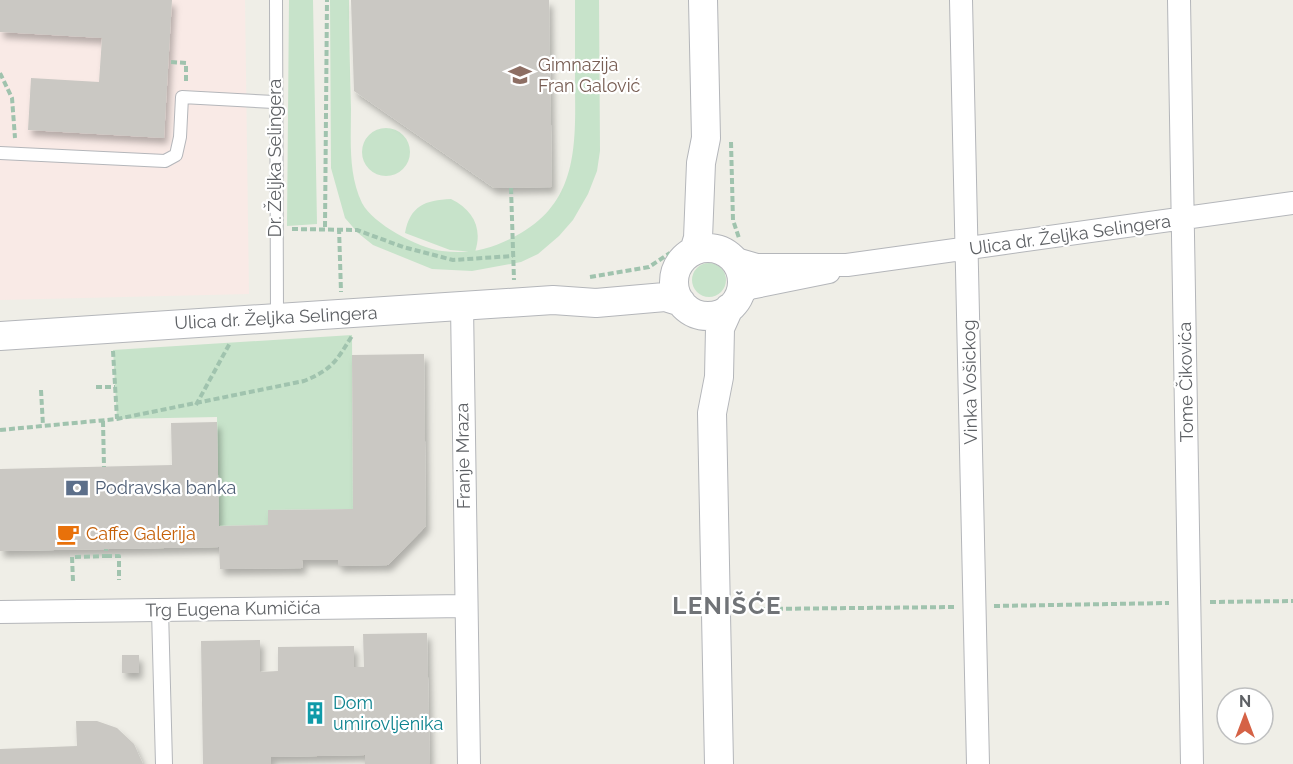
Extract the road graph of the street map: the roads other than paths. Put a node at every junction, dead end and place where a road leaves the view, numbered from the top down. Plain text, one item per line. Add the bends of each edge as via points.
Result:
1 (276, 0) edge
2 (704, 0) edge
3 (961, 0) edge
4 (1179, 0) edge
5 (274, 102) junction
6 (706, 138) junction
7 (0, 153) edge
8 (1293, 203) edge
9 (1182, 218) junction
10 (967, 250) junction
11 (729, 255) junction
12 (687, 258) junction
13 (847, 265) junction
14 (553, 300) junction
15 (734, 301) junction
16 (462, 306) junction
17 (688, 307) junction
18 (277, 316) junction
19 (0, 336) edge
20 (712, 413) junction
21 (466, 606) junction
22 (160, 610) junction
23 (0, 612) edge
24 (164, 764) edge
25 (469, 764) edge
26 (719, 764) edge
27 (978, 764) edge
28 (1192, 764) edge

1 - 5 lane, Dr. Željka Selingera
2 - 6 street
3 - 10 street, Vinka Vošickog
4 - 9 street, Tome Čikovića
5 - 7 lane via 182,97 176,155 165,161
5 - 18 lane, Dr. Željka Selingera
6 - 11 street via 714,170 718,231
6 - 12 street via 698,238
8 - 9 street, Ulica dr. Željka Selingera
9 - 10 street, Ulica dr. Željka Selingera
9 - 28 street, Tome Čikovića
10 - 13 street, Ulica dr. Željka Selingera
10 - 27 street, Vinka Vošickog
11 - 12 street via 704,248
11 - 13 street, Ulica dr. Željka Selingera via 757,265
11 - 15 street via 742,275
12 - 14 street, Ulica dr. Željka Selingera via 650,282
12 - 17 street via 674,283
13 - 15 street, Ulica dr. Željka Selingera via 817,277 750,288
14 - 16 street, Ulica dr. Željka Selingera
14 - 17 street, Ulica dr. Željka Selingera via 596,303 664,297
15 - 17 street via 713,315
15 - 20 street via 720,328 719,377
16 - 18 street, Ulica dr. Željka Selingera
16 - 21 street, Franje Mraza
17 - 20 street via 701,331 702,375
18 - 19 street, Ulica dr. Željka Selingera
20 - 26 street
21 - 22 street, Trg Eugena Kumičića
21 - 25 street, Franje Mraza
22 - 23 street, Trg Eugena Kumičića
22 - 24 street

